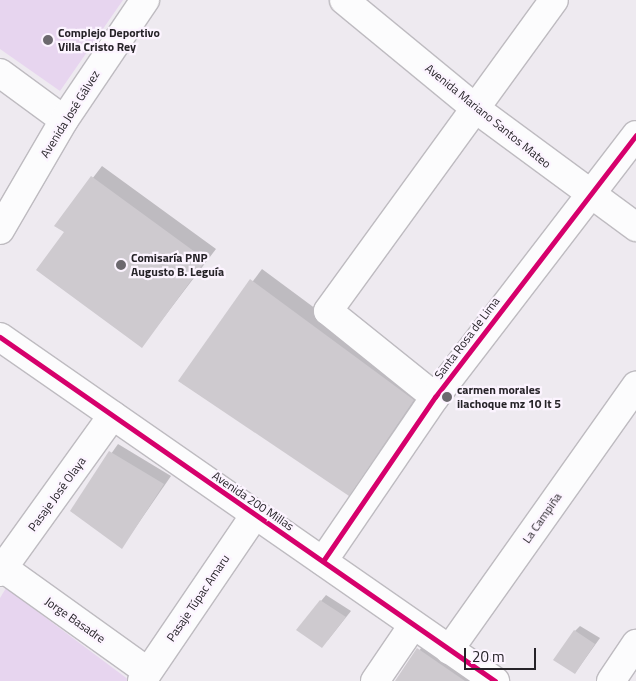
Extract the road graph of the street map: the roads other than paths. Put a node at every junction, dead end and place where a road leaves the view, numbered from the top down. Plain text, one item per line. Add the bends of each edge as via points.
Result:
1 (145, 0) edge
2 (554, 0) edge
3 (360, 4) edge
4 (0, 73) edge
5 (476, 109) junction
6 (64, 120) junction
7 (636, 135) edge
8 (588, 194) junction
9 (636, 227) edge
10 (0, 230) edge
11 (0, 337) edge
12 (636, 386) edge
13 (435, 397) junction
14 (113, 415) junction
15 (254, 516) junction
16 (323, 561) junction
17 (1, 570) edge
18 (413, 625) junction
19 (636, 644) edge
20 (449, 650) junction
21 (145, 676) edge
22 (375, 681) edge
23 (495, 681) edge
24 (611, 681) edge

1 - 6 street, Avenida José Gálvez
2 - 5 street
3 - 5 street, Avenida Mariano Santos Mateo
4 - 6 street
5 - 8 street, Avenida Mariano Santos Mateo
5 - 13 street via 328,311
6 - 10 street, Avenida José Gálvez
7 - 8 street, Santa Rosa de Lima
8 - 9 street, Avenida Mariano Santos Mateo
8 - 13 street, Santa Rosa de Lima
11 - 14 street, Avenida 200 Millas
12 - 20 street, La Campiña
13 - 16 street, Santa Rosa de Lima
14 - 15 street, Avenida 200 Millas
14 - 17 street, Pasaje José Olaya
15 - 16 street, Avenida 200 Millas
15 - 21 street, Pasaje Túpac Amaru
16 - 18 street, Avenida 200 Millas
17 - 21 street, Jorge Basadre
18 - 20 street, Avenida 200 Millas
18 - 22 street
19 - 24 street
20 - 23 street, Avenida 200 Millas

